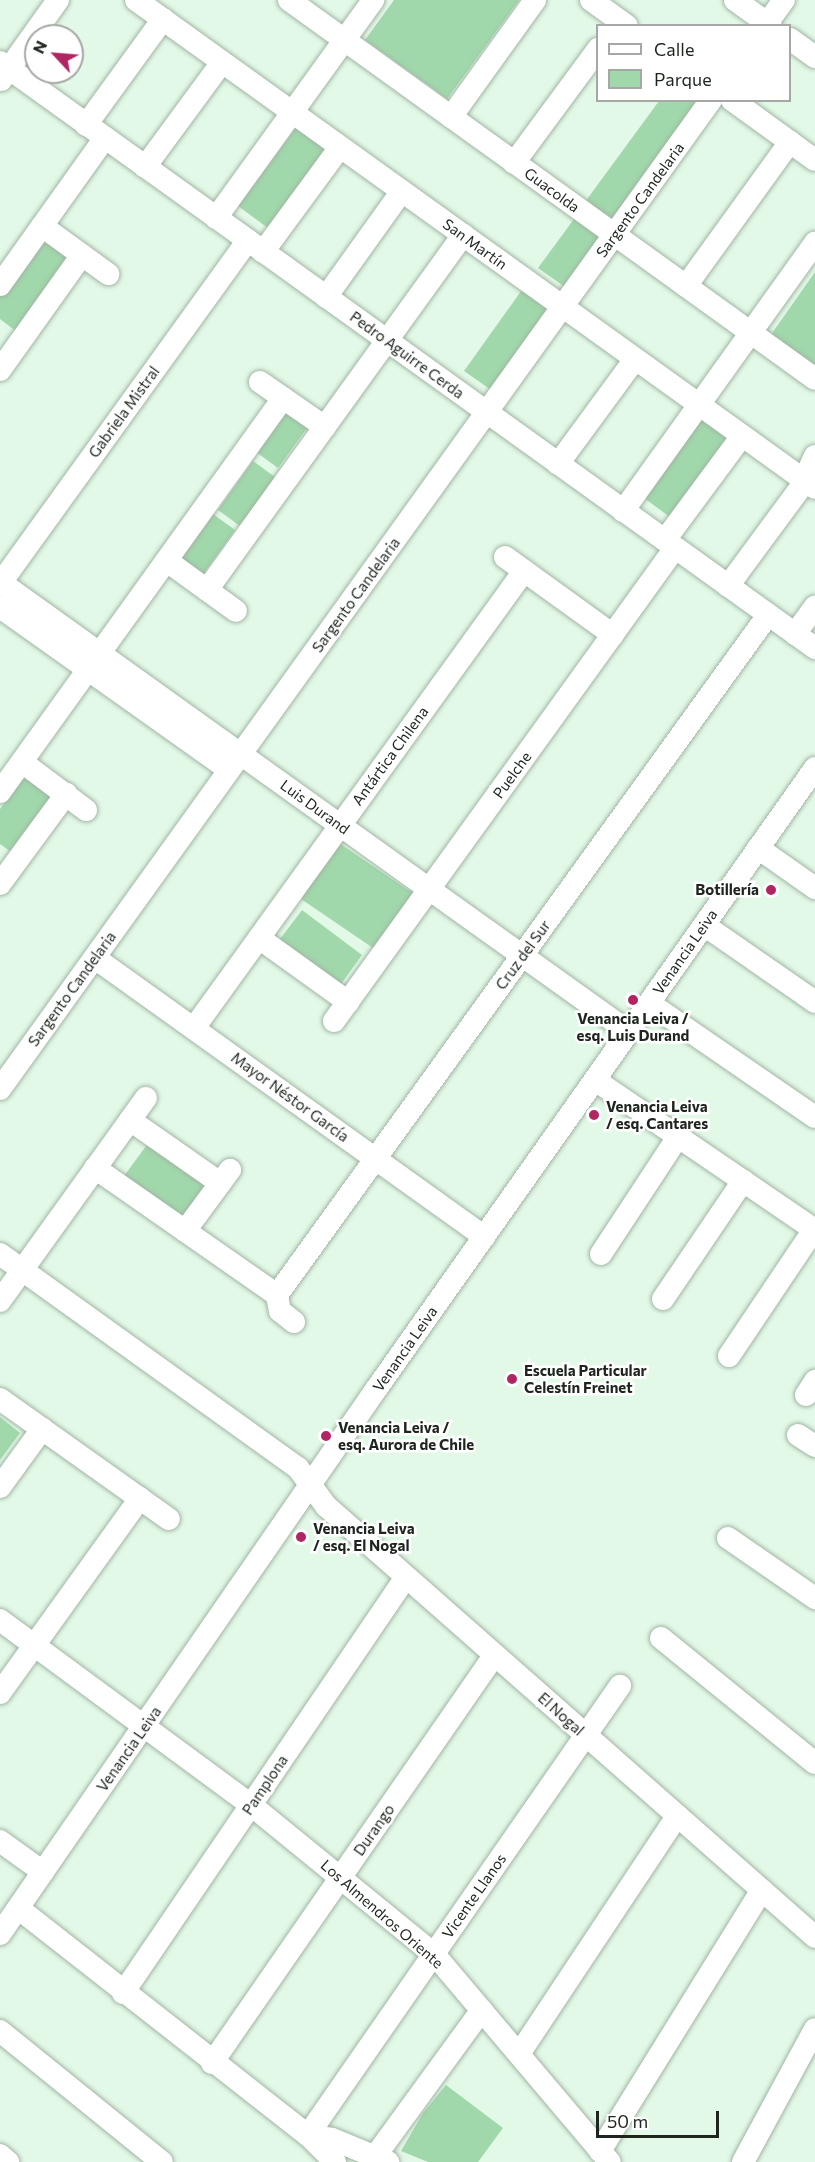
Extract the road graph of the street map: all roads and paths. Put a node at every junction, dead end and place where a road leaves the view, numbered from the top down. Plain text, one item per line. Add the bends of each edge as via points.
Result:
1 (58, 0) edge
2 (136, 0) edge
3 (289, 0) edge
4 (373, 0) edge
5 (535, 0) edge
6 (591, 0) edge
7 (735, 0) edge
8 (783, 0) edge
9 (163, 19) junction
10 (620, 24) edge
11 (767, 24) edge
12 (769, 24) edge
13 (344, 40) junction
14 (791, 40) edge
15 (596, 49) edge
16 (815, 57) edge
17 (222, 62) junction
18 (3, 71) edge
19 (710, 102) edge
20 (735, 102) edge
21 (292, 112) junction
22 (451, 117) junction
23 (86, 124) junction
24 (105, 138) junction
25 (790, 142) junction
26 (340, 147) junction
27 (815, 160) edge
28 (514, 163) junction
29 (145, 167) junction
30 (402, 191) junction
31 (216, 218) junction
32 (42, 226) junction
33 (463, 235) junction
34 (615, 235) junction
35 (815, 243) edge
36 (255, 246) junction
37 (82, 255) junction
38 (108, 274) dead end
39 (0, 285) edge
40 (686, 286) junction
41 (326, 297) junction
42 (563, 307) junction
43 (751, 333) junction
44 (388, 341) junction
45 (635, 358) junction
46 (0, 370) edge
47 (815, 379) edge
48 (260, 382) dead end
49 (283, 398) junction
50 (699, 405) junction
51 (487, 412) junction
52 (325, 427) junction
53 (742, 436) junction
54 (815, 456) edge
55 (558, 464) junction
56 (809, 484) edge
57 (623, 511) junction
58 (670, 544) junction
59 (505, 557) dead end
60 (167, 561) junction
61 (524, 570) junction
62 (0, 583) edge
63 (728, 586) junction
64 (207, 590) junction
65 (815, 606) edge
66 (0, 607) edge
67 (236, 610) dead end
68 (768, 615) junction
69 (795, 634) junction
70 (613, 635) junction
71 (815, 648) edge
72 (94, 662) junction
73 (22, 762) junction
74 (235, 762) junction
75 (814, 772) edge
76 (0, 792) edge
77 (66, 794) junction
78 (86, 810) dead end
79 (340, 825) junction
80 (758, 848) junction
81 (0, 884) edge
82 (815, 888) edge
83 (430, 889) junction
84 (704, 925) junction
85 (259, 938) junction
86 (522, 956) junction
87 (95, 958) junction
88 (348, 1002) junction
89 (815, 1002) edge
90 (650, 1003) junction
91 (334, 1021) dead end
92 (194, 1029) junction
93 (629, 1032) junction
94 (595, 1080) junction
95 (0, 1089) edge
96 (146, 1098) dead end
97 (815, 1117) edge
98 (130, 1120) junction
99 (678, 1137) junction
100 (375, 1158) junction
101 (95, 1168) junction
102 (743, 1181) junction
103 (815, 1229) edge
104 (185, 1231) junction
105 (484, 1237) junction
106 (0, 1254) edge
107 (601, 1254) dead end
108 (22, 1270) junction
109 (277, 1295) junction
110 (663, 1299) dead end
111 (0, 1301) edge
112 (294, 1322) dead end
113 (729, 1356) dead end
114 (0, 1399) edge
115 (42, 1429) junction
116 (1, 1483) edge
117 (312, 1487) junction
118 (140, 1498) junction
119 (169, 1519) dead end
120 (728, 1538) dead end
121 (406, 1577) junction
122 (815, 1598) edge
123 (0, 1620) edge
124 (661, 1638) dead end
125 (35, 1645) junction
126 (494, 1655) junction
127 (620, 1686) dead end
128 (0, 1693) edge
129 (146, 1725) junction
130 (585, 1736) junction
131 (815, 1763) edge
132 (251, 1805) junction
133 (677, 1816) junction
134 (0, 1841) edge
135 (43, 1872) junction
136 (341, 1877) junction
137 (762, 1890) junction
138 (18, 1908) junction
139 (0, 1934) edge
140 (815, 1937) edge
141 (434, 1954) junction
142 (123, 1993) junction
143 (482, 2010) junction
144 (815, 2029) edge
145 (0, 2031) edge
146 (519, 2054) junction
147 (212, 2063) junction
148 (308, 2135) junction
149 (0, 2155) edge
150 (605, 2156) edge
151 (378, 2160) edge
152 (8, 2162) edge
153 (162, 2162) edge
154 (335, 2162) edge
155 (743, 2162) edge

1 - 18 street
2 - 9 street, San Martín
3 - 13 street, Guacolda
4 - 13 street
5 - 22 street
6 - 10 street
7 - 11 street
8 - 12 street
9 - 17 street, San Martín
9 - 23 street
13 - 21 street
13 - 22 street, Guacolda
14 - 16 street
15 - 28 street
17 - 21 street, San Martín
17 - 29 street
18 - 23 street, Pedro Aguirre Cerda
19 - 34 street, Sargento Candelaria
20 - 25 street
21 - 26 street, San Martín
21 - 31 street
22 - 28 street, Guacolda
23 - 24 street, Pedro Aguirre Cerda
24 - 29 street, Pedro Aguirre Cerda
24 - 32 street
25 - 27 street
25 - 40 street
26 - 30 street, San Martín
26 - 36 street, Gabriela Mistral
28 - 34 street, Guacolda
29 - 31 street, Pedro Aguirre Cerda
30 - 33 street, San Martín
30 - 41 street
31 - 36 street, Pedro Aguirre Cerda
32 - 37 street
32 - 39 street
33 - 42 street, San Martín
33 - 44 street
34 - 40 street, Guacolda
34 - 42 street, Sargento Candelaria
35 - 43 street
36 - 41 street, Pedro Aguirre Cerda
36 - 62 street, Gabriela Mistral
37 - 38 street
37 - 46 street
40 - 43 street, Guacolda
41 - 44 street, Pedro Aguirre Cerda
42 - 45 street, San Martín
42 - 51 street, Sargento Candelaria
43 - 47 street, Guacolda
43 - 50 street
44 - 51 street, Pedro Aguirre Cerda
44 - 52 street
45 - 50 street, San Martín
45 - 55 street
48 - 49 street
49 - 52 street
49 - 60 street
50 - 53 street, San Martín
50 - 57 street
51 - 55 street, Pedro Aguirre Cerda
51 - 74 street, Sargento Candelaria
52 - 64 street
53 - 56 street, San Martín
53 - 58 street, Puelche
54 - 56 street
55 - 57 street, Pedro Aguirre Cerda
56 - 63 street via 801,487
57 - 58 street, Pedro Aguirre Cerda
58 - 63 street, Pedro Aguirre Cerda
58 - 70 street, Puelche
59 - 61 street
60 - 64 street
60 - 72 street
61 - 70 street
61 - 79 street, Antártica Chilena
62 - 72 street, Luis Durand
63 - 68 street, Pedro Aguirre Cerda
64 - 67 street
65 - 69 street
66 - 72 street, Luis Durand
68 - 69 street, Pedro Aguirre Cerda
68 - 86 street, Cruz del Sur
69 - 71 street, Pedro Aguirre Cerda
70 - 83 street, Puelche
72 - 73 street
72 - 74 street, Luis Durand
73 - 76 street
73 - 77 street
74 - 79 street, Luis Durand
74 - 87 street, Sargento Candelaria
75 - 80 street, Venancia Leiva
77 - 78 street
77 - 81 street
79 - 83 street, Luis Durand
79 - 85 street, Antártica Chilena
80 - 82 street
80 - 84 street, Venancia Leiva
83 - 86 street, Luis Durand
83 - 88 street, Puelche
84 - 89 street
84 - 90 street, Venancia Leiva
85 - 88 street
85 - 92 street, Antártica Chilena
86 - 93 street, Luis Durand
86 - 100 street, Cruz del Sur
87 - 92 street, Mayor Néstor García
87 - 95 street, Sargento Candelaria
88 - 91 street, Puelche
90 - 93 street, Venancia Leiva
90 - 97 street
92 - 100 street, Mayor Néstor García
93 - 94 street, Venancia Leiva
94 - 99 street
94 - 105 street, Venancia Leiva
96 - 98 street
98 - 101 street
98 - 104 street via 225,1176
99 - 102 street
99 - 107 street
100 - 105 street, Mayor Néstor García
100 - 109 street, Cruz del Sur
101 - 104 street
101 - 108 street
102 - 103 street
102 - 110 street
103 - 113 street
104 - 109 street
105 - 117 street, Venancia Leiva
106 - 108 street, El Nogal
108 - 111 street
108 - 117 street, El Nogal via 297,1468
109 - 112 street via 280,1311
114 - 115 street
115 - 116 street
115 - 118 street
117 - 121 street, El Nogal via 326,1506
117 - 129 street, Venancia Leiva
118 - 119 street
118 - 125 street
120 - 122 street
121 - 126 street, El Nogal
121 - 132 street, Pamplona
123 - 125 street, Los Almendros Oriente
124 - 131 street
125 - 128 street
125 - 129 street, Los Almendros Oriente
126 - 130 street, El Nogal
126 - 136 street, Durango
127 - 130 street, Vicente Llanos
129 - 132 street, Los Almendros Oriente
129 - 135 street, Venancia Leiva
130 - 133 street, El Nogal
130 - 141 street, Vicente Llanos
132 - 136 street, Los Almendros Oriente
132 - 142 street, Pamplona
133 - 137 street, El Nogal
133 - 146 street
134 - 135 street
135 - 138 street, Venancia Leiva
136 - 141 street, Los Almendros Oriente
136 - 147 street, Durango
137 - 140 street, El Nogal
137 - 150 street
138 - 139 street, Venancia Leiva
138 - 142 street
141 - 143 street, Los Almendros Oriente
141 - 148 street, Vicente Llanos
142 - 147 street
143 - 146 street, Los Almendros Oriente
143 - 151 street
144 - 155 street
145 - 153 street
146 - 150 street, Los Almendros Oriente
147 - 148 street
148 - 151 street via 332,2139
148 - 154 street
149 - 152 street

